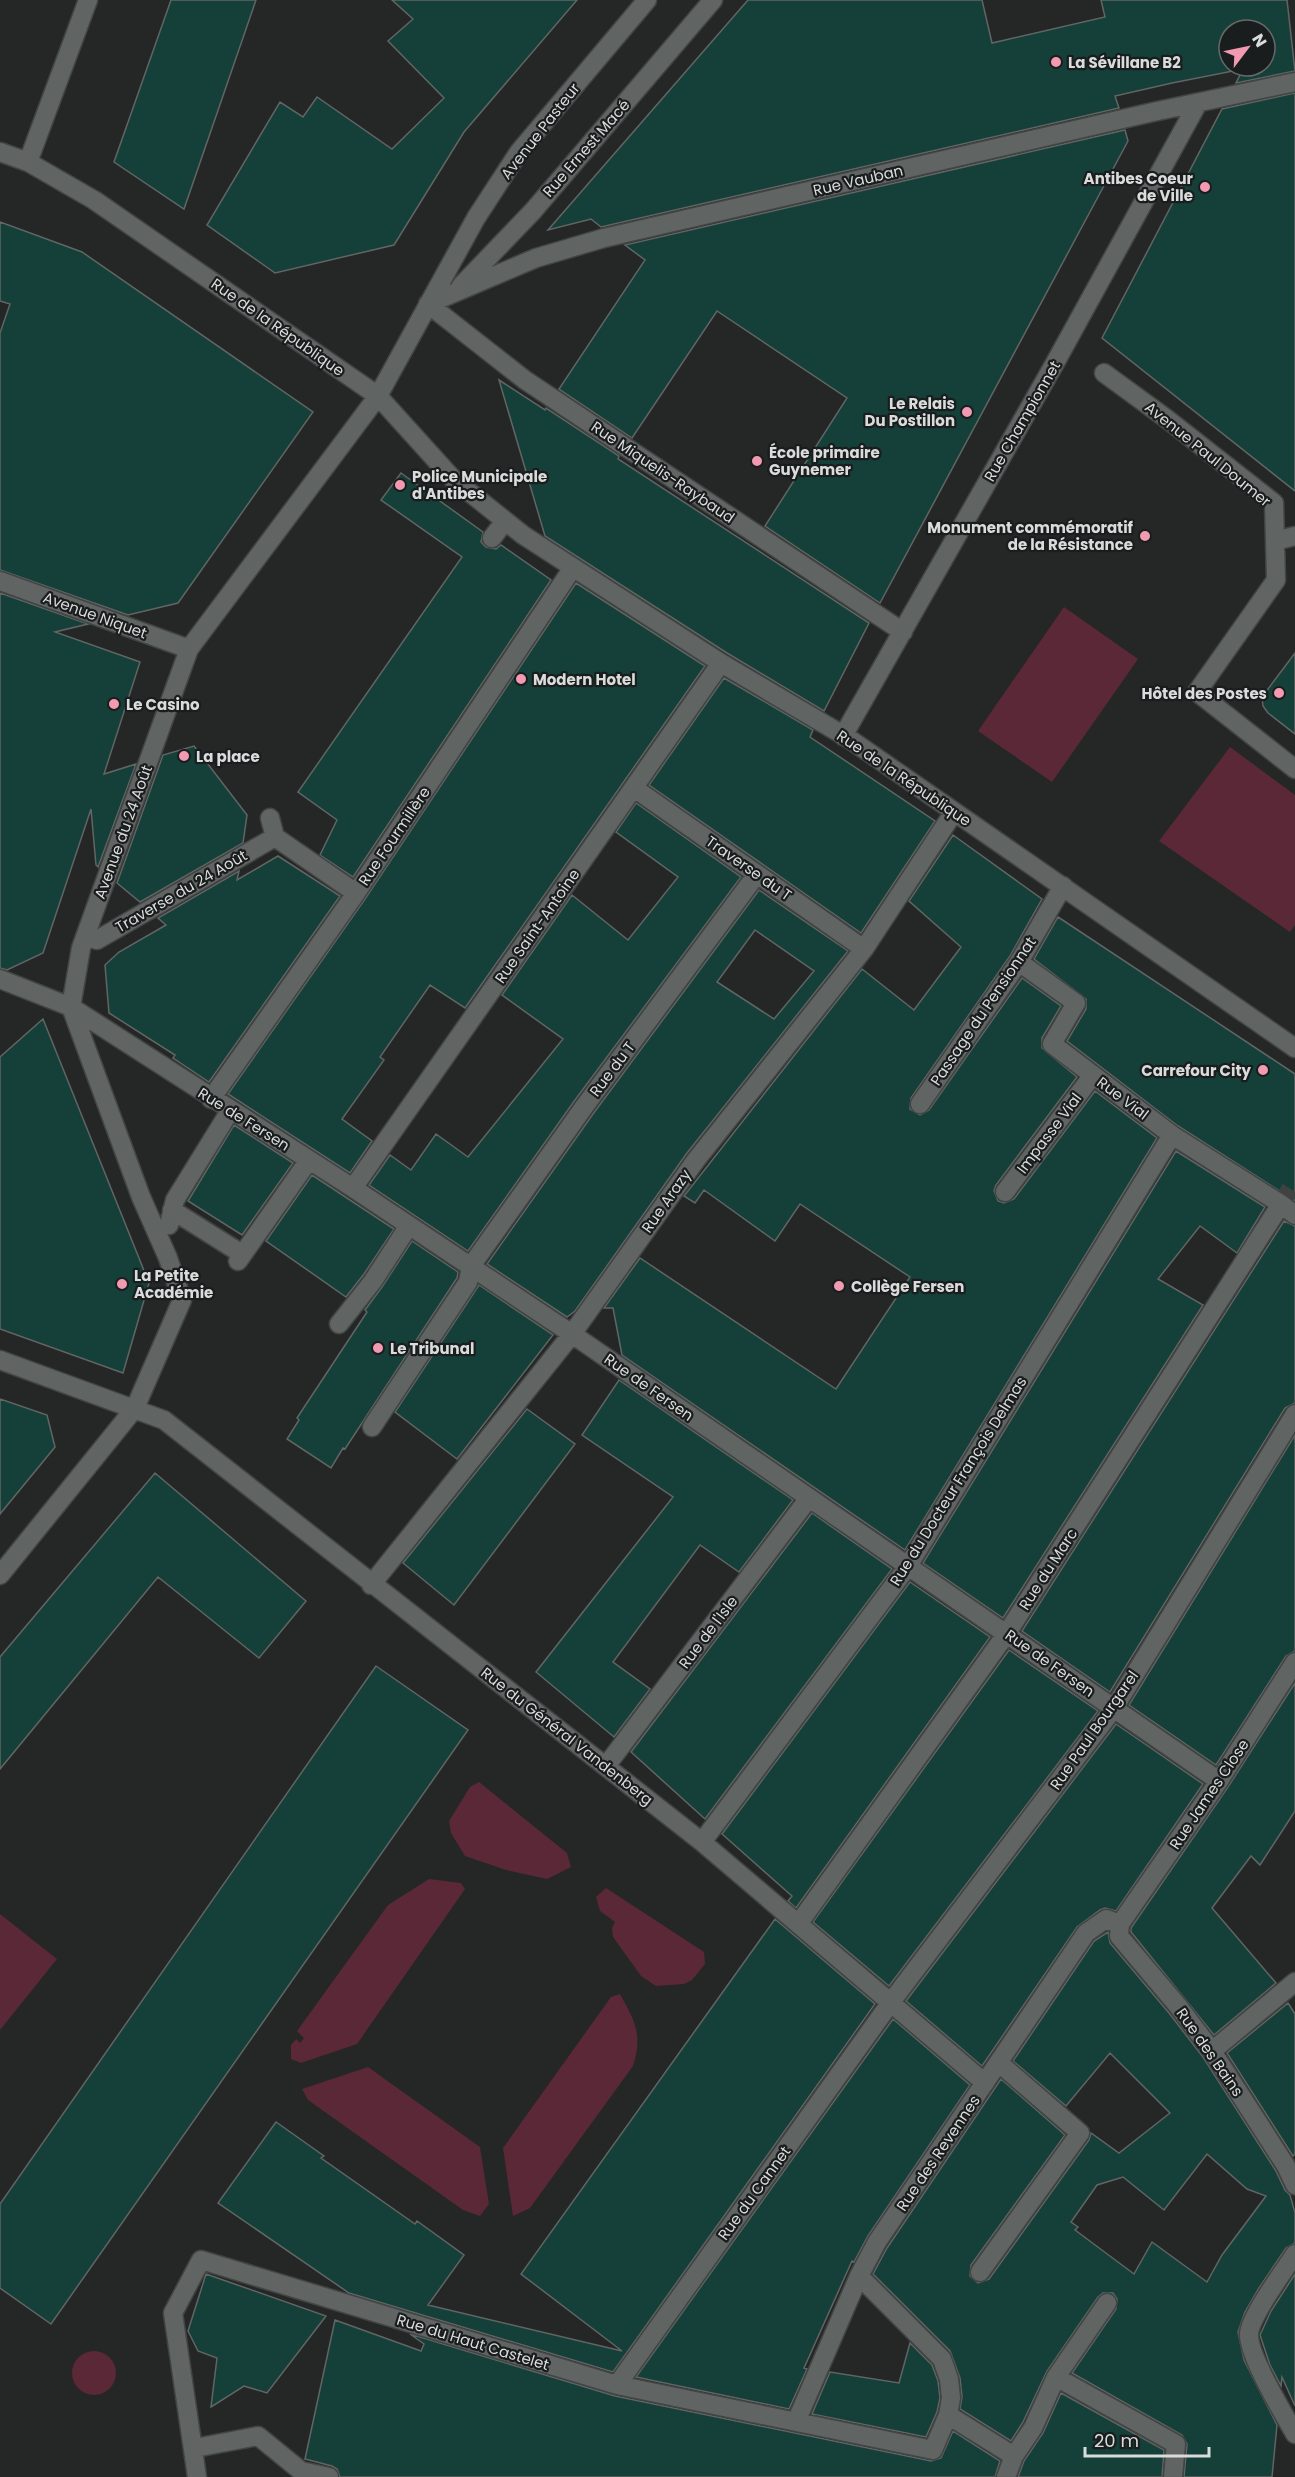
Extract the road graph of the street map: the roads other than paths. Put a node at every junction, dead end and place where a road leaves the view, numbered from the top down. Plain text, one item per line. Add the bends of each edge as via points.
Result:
1 (88, 0) edge
2 (647, 0) edge
3 (714, 0) edge
4 (1295, 82) edge
5 (1198, 103) junction
6 (0, 152) edge
7 (28, 162) junction
8 (455, 292) junction
9 (428, 304) junction
10 (1104, 373) dead end
11 (378, 396) junction
12 (505, 521) junction
13 (1295, 536) edge
14 (492, 538) dead end
15 (1275, 541) junction
16 (572, 568) junction
17 (0, 581) edge
18 (903, 632) junction
19 (189, 649) junction
20 (721, 663) junction
21 (843, 736) junction
22 (1295, 769) edge
23 (634, 788) junction
24 (954, 812) junction
25 (270, 818) dead end
26 (275, 837) junction
27 (757, 874) junction
28 (1063, 886) junction
29 (356, 894) junction
30 (86, 936) junction
31 (864, 949) junction
32 (1019, 962) junction
33 (0, 980) edge
34 (71, 1007) junction
35 (1295, 1048) edge
36 (1093, 1075) junction
37 (211, 1099) junction
38 (920, 1104) dead end
39 (230, 1111) junction
40 (1172, 1135) junction
41 (309, 1160) junction
42 (353, 1188) junction
43 (1005, 1192) dead end
44 (1288, 1209) edge
45 (408, 1227) junction
46 (471, 1266) junction
47 (339, 1324) dead end
48 (572, 1334) junction
49 (0, 1360) edge
50 (135, 1408) junction
51 (1295, 1414) edge
52 (372, 1427) dead end
53 (809, 1498) junction
54 (908, 1566) junction
55 (0, 1575) edge
56 (371, 1585) junction
57 (1007, 1633) junction
58 (1295, 1662) edge
59 (1114, 1708) junction
60 (606, 1766) junction
61 (1219, 1781) junction
62 (702, 1842) junction
63 (799, 1923) junction
64 (1120, 1924) junction
65 (1295, 1982) edge
66 (891, 2002) junction
67 (1212, 2051) junction
68 (999, 2063) junction
69 (985, 2083) junction
70 (1295, 2185) edge
71 (1295, 2254) edge
72 (980, 2272) dead end
73 (859, 2276) junction
74 (1107, 2303) dead end
75 (1056, 2377) junction
76 (617, 2385) junction
77 (948, 2415) junction
78 (796, 2422) junction
79 (1295, 2434) edge
80 (195, 2448) junction
81 (1014, 2456) junction
82 (197, 2477) edge
83 (329, 2477) edge
84 (1005, 2477) edge
85 (1173, 2477) edge

1 - 7 street
2 - 9 street, Avenue Pasteur via 519,152
3 - 8 street, Rue Ernest Macé via 533,211
4 - 5 street, Rue Vauban
5 - 8 street, Rue Vauban via 604,238 536,258
5 - 18 street, Rue Championnet
6 - 7 street, Rue de la République
7 - 11 street, Rue de la République via 94,200
8 - 9 street, Rue Vauban
9 - 11 street, Avenue du 24 Août
9 - 18 street, Rue Miquelis-Raybaud via 525,380
10 - 15 street, Avenue Paul Doumer via 1274,503
11 - 12 street, Rue de la République via 453,479
11 - 19 street, Avenue du 24 Août
12 - 14 street
12 - 16 street, Rue de la République
13 - 15 street
15 - 22 street, Avenue Paul Doumer via 1276,580 1197,692
16 - 20 street, Rue de la République
16 - 29 street, Rue Fourmillère
17 - 19 street, Avenue Niquet
18 - 21 street, Rue Championnet
19 - 30 street, Avenue du 24 Août
20 - 21 street, Rue de la République
20 - 23 street, Rue Saint-Antoine
21 - 24 street, Rue de la République
23 - 27 street, Traverse du T
23 - 42 street, Rue Saint-Antoine
24 - 28 street, Rue de la République
24 - 31 street, Rue Arazy
25 - 26 street
26 - 29 street
26 - 30 street, Traverse du 24 Août via 97,940
27 - 31 street, Traverse du T
27 - 46 street, Rue du T
28 - 32 street, Passage du Pensionnat
28 - 35 street, Rue de la République
29 - 37 street, Rue Fourmillère
30 - 34 street, Avenue du 24 Août
31 - 48 street, Rue Arazy via 696,1160
32 - 36 street, Rue Vial via 1076,1003 1052,1044
32 - 38 street, Passage du Pensionnat
33 - 34 street, Rue de Fersen
34 - 37 street, Rue de Fersen
34 - 50 street via 182,1300
36 - 40 street, Rue Vial
36 - 43 street, Impasse Vial
37 - 39 street, Rue de Fersen
39 - 41 street, Rue de Fersen
39 - 41 street via 175,1200 171,1218 240,1258
40 - 44 street, Rue Vial
40 - 54 street, Rue du Docteur François Delmas
41 - 42 street, Rue de Fersen
42 - 45 street, Rue de Fersen
44 - 57 street, Rue du Marc
45 - 46 street, Rue de Fersen
45 - 47 street
46 - 48 street, Rue de Fersen
46 - 52 street, Rue du T via 468,1282
48 - 53 street, Rue de Fersen
48 - 56 street, Rue Arazy
49 - 50 street, Rue du Général Vandenberg
50 - 55 street
50 - 56 street, Rue du Général Vandenberg via 164,1420
51 - 59 street, Rue Paul Bourgarel
53 - 54 street, Rue de Fersen
53 - 60 street, Rue de l'Isle
54 - 57 street, Rue de Fersen
54 - 62 street, Rue du Docteur François Delmas
56 - 60 street, Rue du Général Vandenberg
57 - 59 street, Rue de Fersen
57 - 63 street, Rue du Marc
58 - 61 street, Rue James Close
59 - 61 street, Rue de Fersen
59 - 66 street, Rue Paul Bourgarel
60 - 62 street, Rue du Général Vandenberg
61 - 64 street, Rue James Close
62 - 63 street, Rue du Général Vandenberg
63 - 66 street, Rue du Général Vandenberg
64 - 67 street, Rue des Bains via 1119,1936
64 - 68 street, Rue des Revennes via 1106,1919 1086,1933
65 - 67 street
66 - 69 street, Rue du Général Vandenberg
66 - 76 street, Rue du Cannet
67 - 70 street, Rue des Bains
68 - 69 street, Rue des Revennes
68 - 72 street via 1080,2133
69 - 73 street, Rue des Revennes via 877,2242
71 - 79 street via 1249,2332 1251,2349
73 - 77 street via 942,2359 949,2379
73 - 78 street, Rue des Revennes
74 - 75 street
75 - 81 street via 1033,2428
75 - 85 street via 1176,2444
76 - 78 street, Rue du Haut Castelet
76 - 80 street, Rue du Haut Castelet via 201,2260 173,2313
77 - 78 street, Rue du Haut Castelet via 933,2450
77 - 81 street
80 - 82 street, Rue du Haut Castelet
80 - 83 street via 258,2436 301,2471
81 - 84 street

